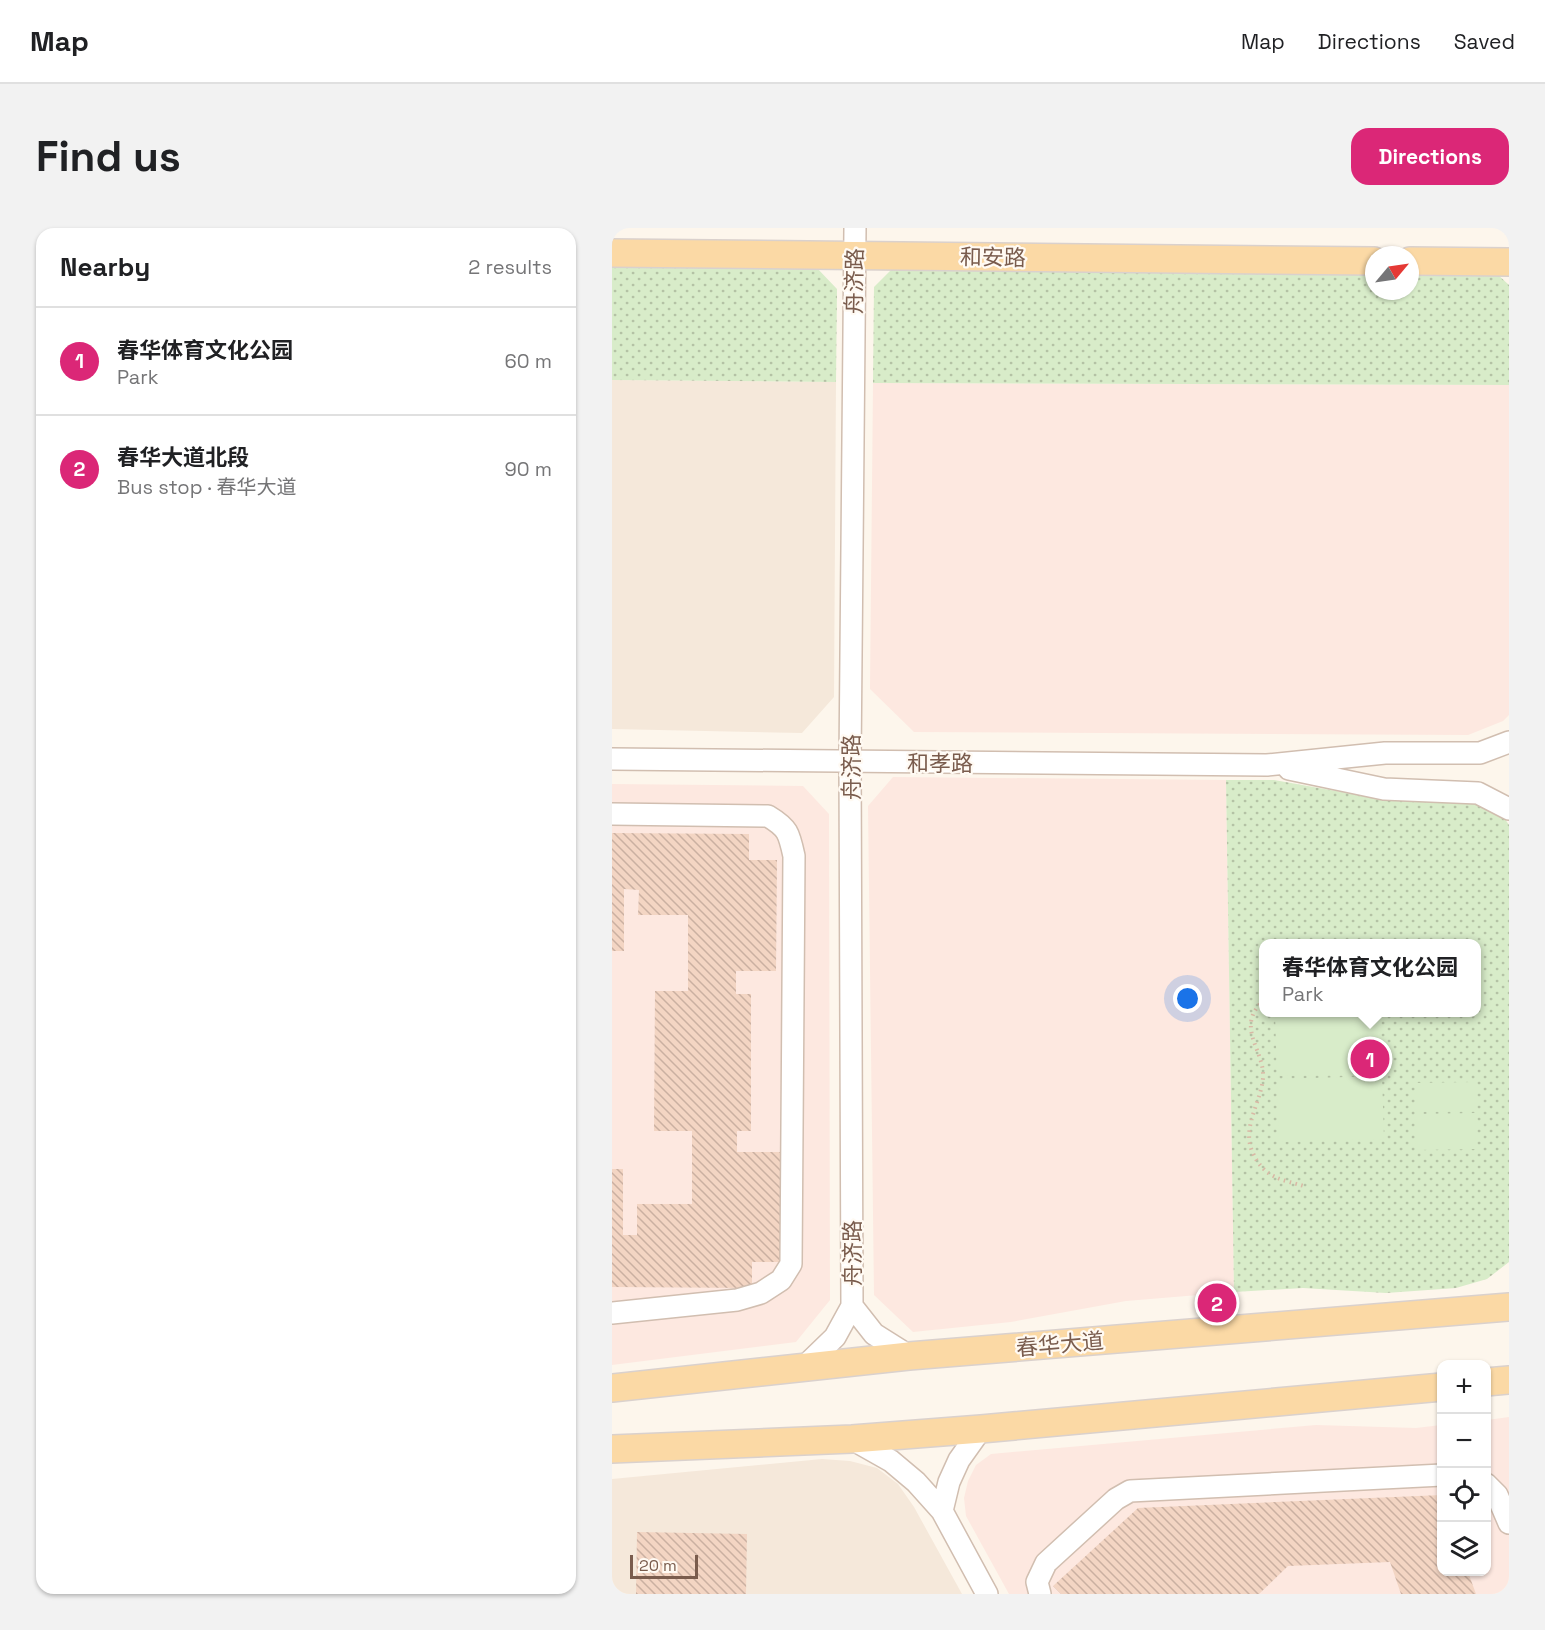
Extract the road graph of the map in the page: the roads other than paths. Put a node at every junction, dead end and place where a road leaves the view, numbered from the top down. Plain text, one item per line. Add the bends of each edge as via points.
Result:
1 (855, 228) edge
2 (612, 253) edge
3 (854, 255) junction
4 (1365, 261) edge
5 (1419, 261) edge
6 (1509, 262) edge
7 (1509, 742) edge
8 (612, 759) edge
9 (850, 762) junction
10 (1267, 765) junction
11 (1509, 809) edge
12 (612, 814) edge
13 (852, 1306) junction
14 (1509, 1307) edge
15 (612, 1312) edge
16 (909, 1356) junction
17 (804, 1367) junction
18 (1509, 1380) edge
19 (1491, 1382) edge
20 (1437, 1387) edge
21 (612, 1388) edge
22 (981, 1429) junction
23 (852, 1439) junction
24 (612, 1449) edge
25 (1437, 1475) edge
26 (1491, 1489) edge
27 (942, 1511) junction
28 (1509, 1523) edge
29 (987, 1594) edge
30 (1040, 1594) edge

1 - 3 street, 舟济路
2 - 3 main road, 和安路
3 - 4 main road, 和安路
3 - 9 street, 舟济路
5 - 6 main road
7 - 10 street via 1480,753 1385,753
8 - 9 street, 和孝路
9 - 10 street, 和孝路
9 - 13 street, 舟济路
10 - 11 street via 1384,789 1478,793
12 - 15 street via 768,816 781,824 790,837 794,868 791,1264 781,1280 761,1293 737,1300
13 - 16 street via 874,1334
13 - 17 street via 835,1337
14 - 16 main road, 春华大道
16 - 17 main road, 春华大道
17 - 21 main road, 春华大道
18 - 19 main road
20 - 22 main road
22 - 23 main road
22 - 27 street via 959,1460
23 - 24 main road
23 - 27 street via 891,1461
25 - 30 street via 1130,1491 1116,1499 1046,1563 1037,1582
26 - 28 street
27 - 29 street

